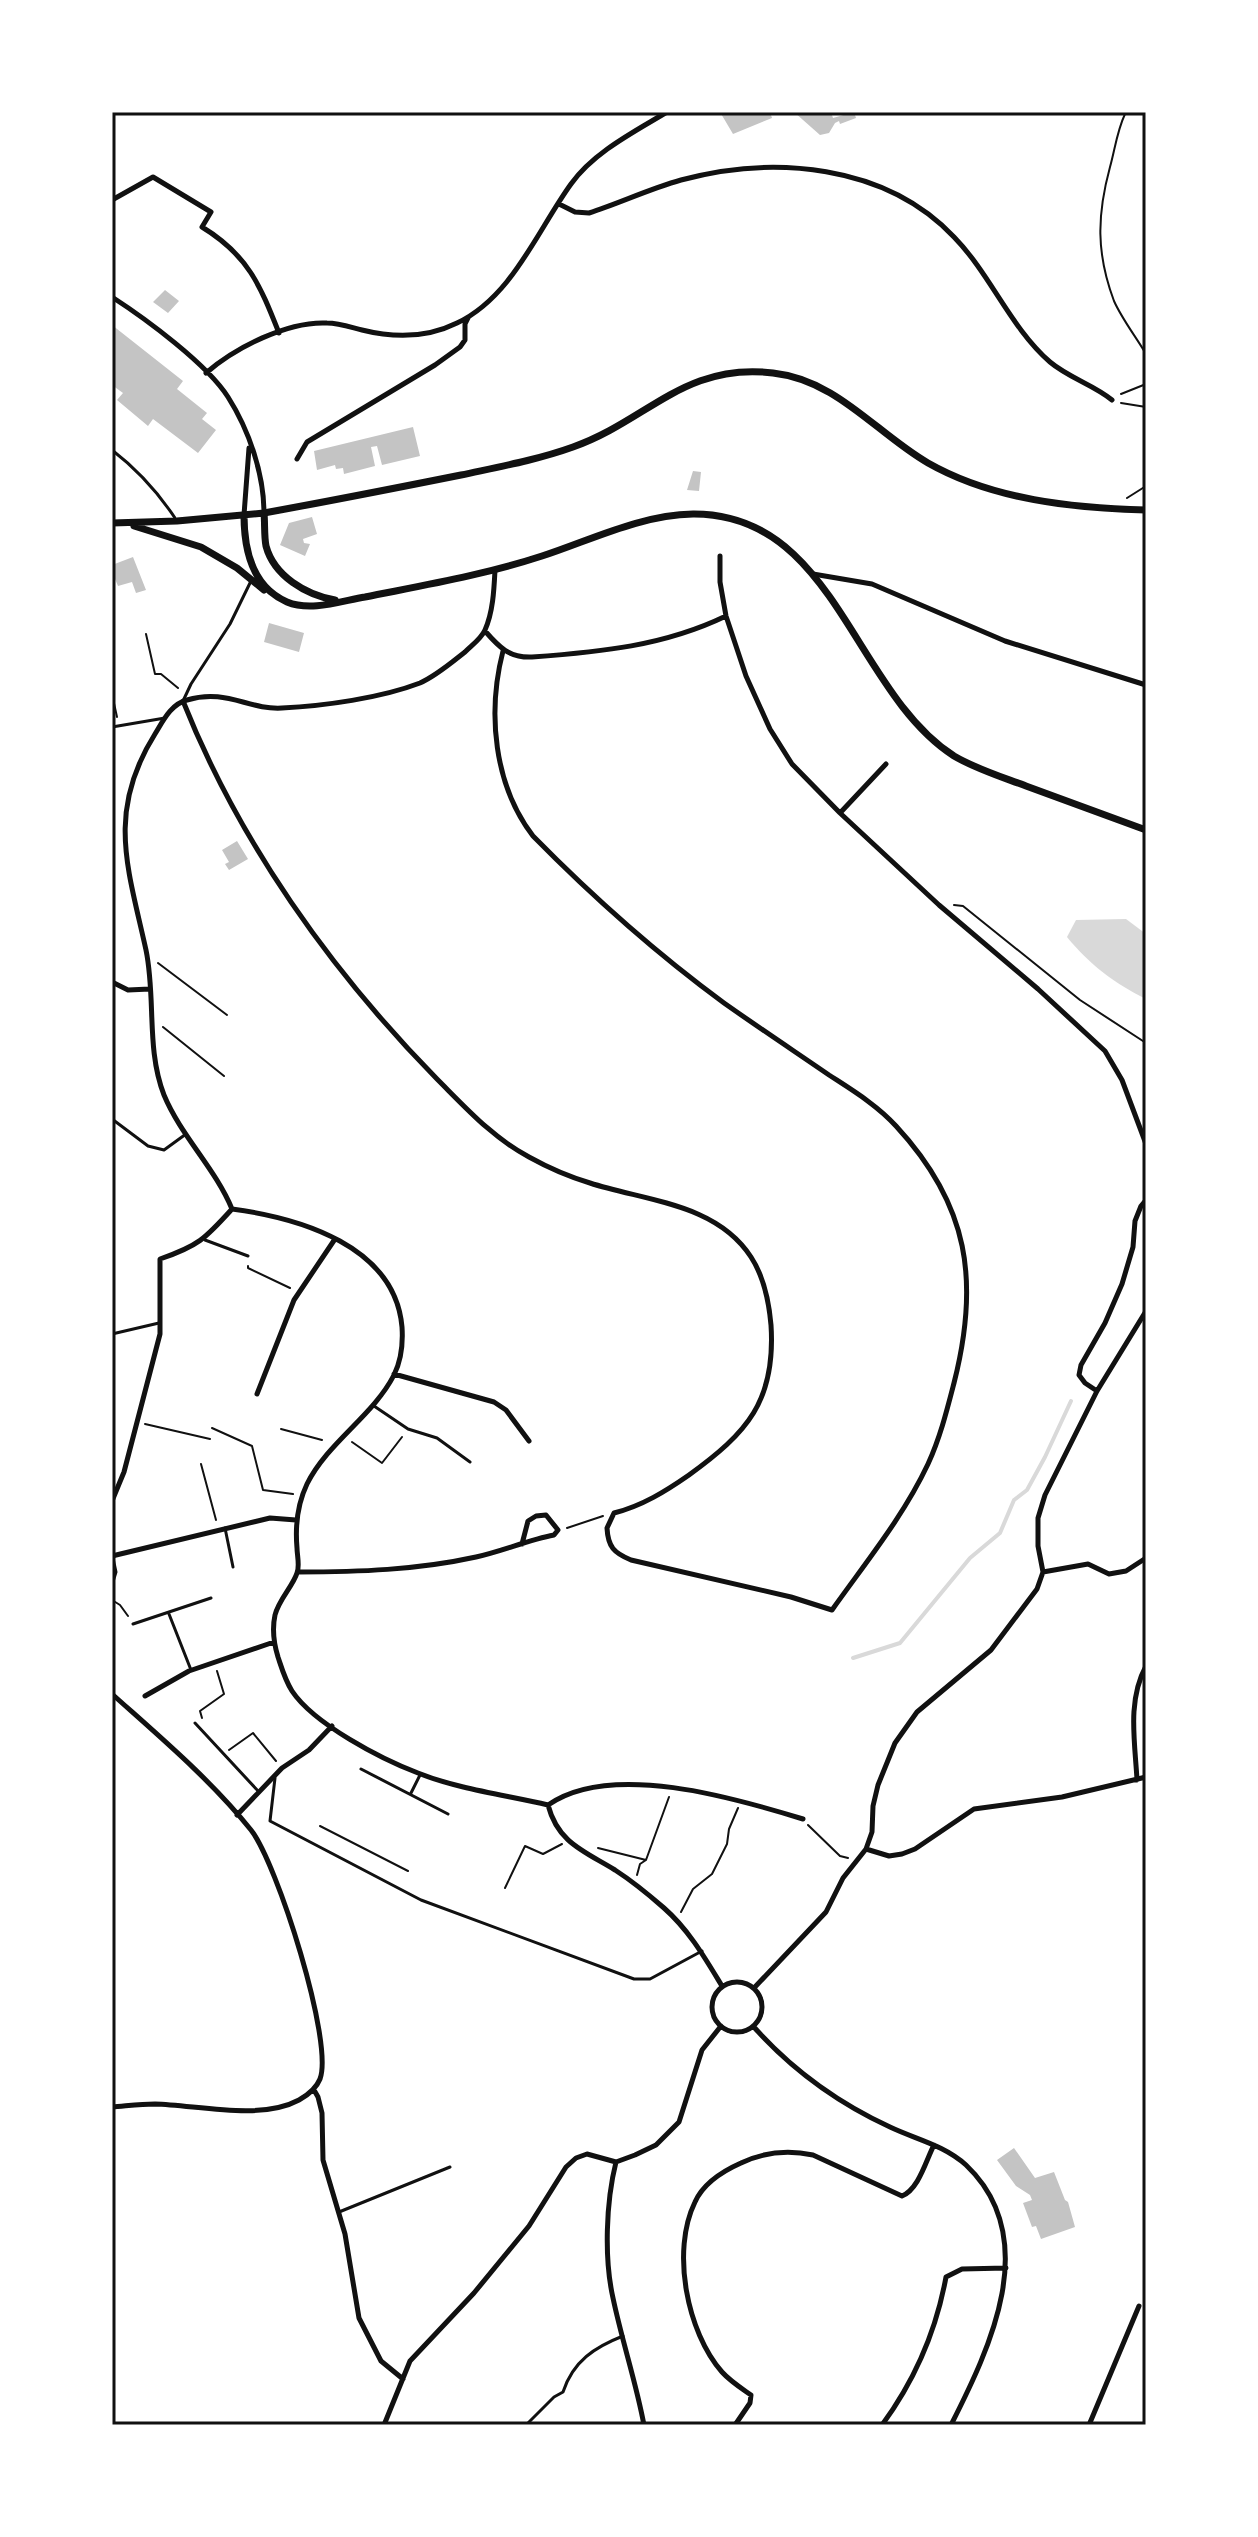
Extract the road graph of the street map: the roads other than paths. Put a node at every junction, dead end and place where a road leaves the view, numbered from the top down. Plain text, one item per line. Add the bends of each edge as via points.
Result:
1 (667, 112) edge
2 (112, 200) edge
3 (559, 204) junction
4 (112, 297) edge
5 (469, 317) junction
6 (279, 333) junction
7 (206, 373) junction
8 (1114, 401) road end
9 (249, 443) junction
10 (112, 450) edge
11 (297, 459) dead end
12 (1146, 510) edge
13 (264, 513) junction
14 (244, 515) junction
15 (177, 521) junction
16 (112, 523) edge
17 (124, 523) junction
18 (720, 556) dead end
19 (495, 570) junction
20 (813, 574) junction
21 (251, 580) junction
22 (343, 600) junction
23 (288, 602) junction
24 (726, 616) junction
25 (485, 631) junction
26 (503, 651) junction
27 (1146, 685) edge
28 (183, 701) junction
29 (165, 718) junction
30 (112, 727) edge
31 (886, 764) dead end
32 (840, 813) junction
33 (1146, 830) edge
34 (112, 982) edge
35 (150, 989) junction
36 (112, 1119) edge
37 (186, 1134) junction
38 (1146, 1144) edge
39 (1146, 1200) edge
40 (232, 1209) junction
41 (335, 1239) junction
42 (205, 1240) junction
43 (248, 1256) road end
44 (1146, 1311) edge
45 (159, 1323) junction
46 (112, 1334) edge
47 (394, 1374) junction
48 (1097, 1391) junction
49 (257, 1394) dead end
50 (372, 1404) junction
51 (529, 1441) dead end
52 (470, 1462) dead end
53 (112, 1501) edge
54 (296, 1520) junction
55 (221, 1528) junction
56 (522, 1544) junction
57 (112, 1556) edge
58 (1146, 1558) edge
59 (233, 1567) dead end
60 (298, 1572) junction
61 (1043, 1572) junction
62 (112, 1585) edge
63 (211, 1598) dead end
64 (168, 1613) junction
65 (133, 1624) road end
66 (274, 1642) junction
67 (1146, 1666) edge
68 (191, 1670) junction
69 (112, 1694) edge
70 (145, 1696) dead end
71 (195, 1723) road end
72 (332, 1726) junction
73 (361, 1769) dead end
74 (420, 1774) junction
75 (275, 1778) junction
76 (1146, 1779) edge
77 (1137, 1780) junction
78 (259, 1792) junction
79 (411, 1793) junction
80 (548, 1805) junction
81 (448, 1814) dead end
82 (237, 1816) junction
83 (803, 1819) road end
84 (866, 1849) junction
85 (702, 1951) junction
86 (722, 1986) junction
87 (754, 1988) junction
88 (721, 2026) junction
89 (753, 2026) junction
90 (314, 2090) junction
91 (112, 2107) edge
92 (934, 2145) junction
93 (616, 2162) junction
94 (450, 2167) dead end
95 (339, 2212) junction
96 (1006, 2268) junction
97 (1139, 2306) dead end
98 (623, 2336) junction
99 (403, 2379) junction
100 (389, 2423) edge
101 (526, 2425) edge
102 (644, 2425) edge
103 (735, 2425) edge
104 (882, 2425) edge
105 (951, 2425) edge
106 (1089, 2425) edge

1 - 3 street via 589,163
2 - 6 street via 153,177 211,212 202,227 235,252 260,284
3 - 5 street via 502,286
3 - 8 street via 589,213 682,180 763,169 838,173 878,186 938,221 976,261 1034,346 1073,379
4 - 7 street
5 - 6 street via 431,334 380,333 325,322
5 - 11 street via 460,347 307,442
6 - 7 street via 229,354
7 - 9 street via 228,396
9 - 13 street via 261,474
9 - 14 street
10 - 15 lane via 158,492
12 - 13 main road via 1036,499 967,481 929,464 831,392 798,377 752,371 691,382 592,439 554,453
13 - 14 main road
13 - 22 main road via 266,546 283,574 310,593
14 - 15 main road
14 - 23 main road via 245,544 254,570
15 - 17 main road
16 - 17 main road
17 - 21 main road via 201,547
18 - 24 street
19 - 20 main road via 607,531 692,514 761,530
19 - 22 main road
19 - 25 street
20 - 27 street via 872,584 1005,641
20 - 33 main road via 899,702 954,755
21 - 23 main road
21 - 28 lane
22 - 23 main road via 311,606
24 - 26 street via 696,631 617,651 521,657
24 - 32 street via 770,729 792,764
25 - 26 street
25 - 28 street via 455,661 393,691 280,708 208,695
26 - 28 street via 495,718 503,779 517,815 653,947 895,1125 947,1199 966,1257 968,1297 943,1424 928,1463 882,1543 832,1610 616,1554 607,1528 614,1513 651,1499 720,1452 758,1406 772,1343 764,1285 751,1256 723,1228 688,1210 589,1183 530,1158 478,1121 343,974 276,881
28 - 29 street
29 - 30 lane
29 - 35 street via 132,779 124,832
31 - 32 street
32 - 38 street via 1105,1051
34 - 35 street via 128,990
35 - 37 street via 155,1061 163,1093
36 - 37 lane via 148,1146 164,1150
37 - 40 street via 221,1183
39 - 48 street via 1135,1221 1122,1284 1081,1365 1079,1375
40 - 41 street via 281,1218
40 - 42 street
41 - 47 street via 362,1256 391,1287 403,1338
41 - 49 street via 298,1292
42 - 43 lane
42 - 45 street via 160,1259
44 - 48 street
45 - 46 lane
45 - 53 street via 137,1423
47 - 50 street
47 - 51 street via 494,1402
48 - 61 street via 1041,1506 1038,1546
50 - 52 lane
50 - 54 street via 316,1471
54 - 55 street via 270,1518
54 - 60 street
55 - 57 street
55 - 59 lane
56 - 56 street via 554,1535 558,1530 546,1515 536,1516 528,1521
56 - 60 street via 406,1568
57 - 62 lane
58 - 61 street via 1109,1574 1088,1564
60 - 66 street via 275,1617
61 - 84 street via 1037,1589 991,1650 917,1712 895,1743 878,1785
63 - 64 lane
64 - 65 lane
64 - 68 lane
66 - 68 street
66 - 72 street via 294,1693
67 - 77 street via 1134,1702
68 - 70 street
69 - 82 street
71 - 78 lane
72 - 74 street
72 - 75 street
73 - 79 lane
74 - 79 lane
74 - 80 street
75 - 78 street
75 - 85 lane via 270,1821 421,1900 634,1979 650,1979
76 - 77 street
77 - 84 street via 974,1809 902,1854
78 - 82 street
79 - 81 lane
80 - 83 street via 564,1793 604,1786 673,1787
80 - 85 street via 552,1822 568,1841 634,1884 677,1920
82 - 90 street via 270,1861 288,1911 322,2040 322,2071
84 - 87 street via 826,1912
85 - 86 street
86 - 87 street via 740,1981
86 - 88 street via 712,2004
87 - 89 street via 762,2012
88 - 89 street via 740,2032
88 - 93 street via 702,2050 679,2122 656,2145
89 - 92 street via 818,2087
90 - 91 street via 297,2102 258,2111 151,2104
90 - 95 street via 322,2113 323,2160
92 - 96 street via 966,2165 988,2194 1005,2239
92 - 103 street via 914,2187 902,2196 797,2152 749,2159 702,2191 687,2225 686,2293 709,2352 751,2395
93 - 98 street via 608,2250
93 - 99 street via 587,2154 566,2167 529,2226 410,2361
94 - 95 lane
95 - 99 street via 359,2318 381,2361
96 - 104 street via 962,2269 946,2277 933,2332
96 - 105 street via 982,2361
97 - 106 street
98 - 101 lane via 595,2347 567,2379 563,2392
98 - 102 street
99 - 100 street

